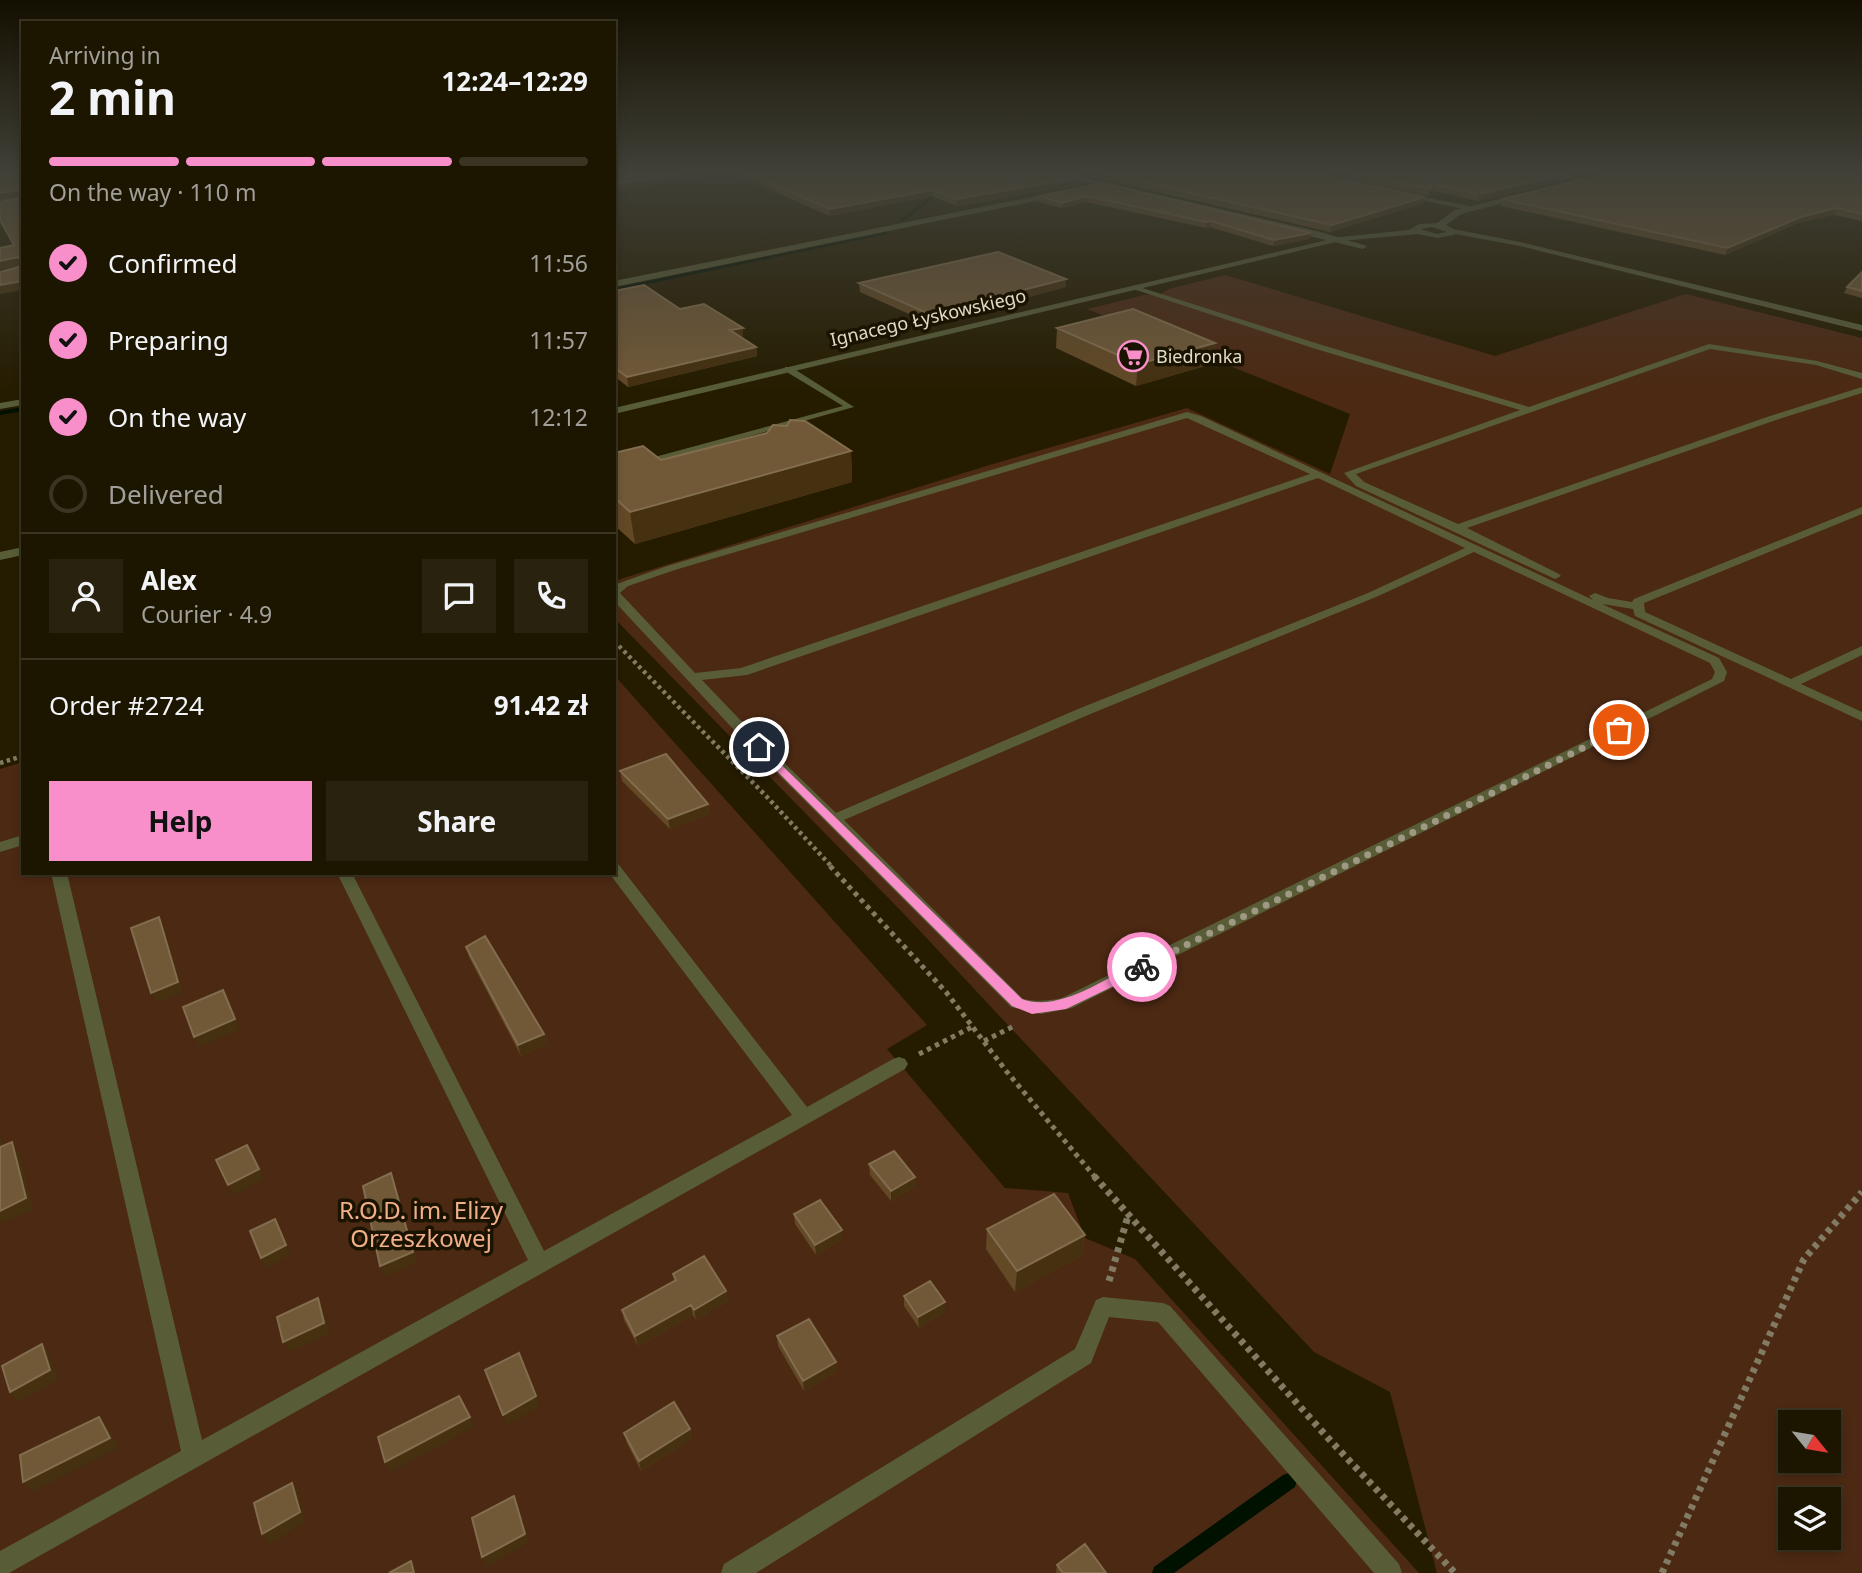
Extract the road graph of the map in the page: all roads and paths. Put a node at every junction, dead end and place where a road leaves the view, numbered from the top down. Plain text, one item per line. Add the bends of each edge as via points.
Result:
1 (813, 243) edge
2 (1321, 243) edge
3 (1354, 243) edge
4 (1498, 243) edge
5 (1509, 243) edge
6 (1363, 246) dead end
7 (1544, 251) junction
8 (616, 284) edge
9 (1136, 287) junction
10 (1743, 299) junction
11 (1729, 306) dead end
12 (1848, 324) junction
13 (1862, 328) edge
14 (1835, 332) dead end
15 (788, 369) junction
16 (1862, 376) edge
17 (1862, 390) edge
18 (21, 402) edge
19 (0, 406) edge
20 (1529, 410) junction
21 (616, 411) edge
22 (616, 470) edge
23 (1318, 475) junction
24 (1859, 514) edge
25 (1458, 528) junction
26 (1474, 548) junction
27 (21, 551) edge
28 (0, 556) edge
29 (616, 589) edge
30 (616, 592) edge
31 (1639, 606) junction
32 (616, 643) edge
33 (1862, 650) edge
34 (691, 677) junction
35 (1791, 684) junction
36 (1862, 717) edge
37 (21, 757) edge
38 (0, 763) edge
39 (834, 819) junction
40 (21, 840) edge
41 (0, 847) edge
42 (616, 872) edge
43 (59, 875) edge
44 (345, 875) edge
45 (972, 1027) junction
46 (900, 1064) joint
47 (804, 1117) junction
48 (1862, 1192) edge
49 (1128, 1215) junction
50 (1117, 1251) dead end
51 (540, 1263) junction
52 (194, 1456) junction
53 (0, 1564) edge
54 (733, 1573) edge
55 (1390, 1573) edge
56 (1455, 1573) edge
57 (1662, 1573) edge

1 - 8 street
2 - 9 street, Ignacego Łyskowskiego
3 - 6 street
4 - 7 street
5 - 7 street
7 - 10 street
9 - 15 street, Ignacego Łyskowskiego
9 - 20 lane
10 - 11 street
10 - 12 street
12 - 13 street
12 - 14 street
15 - 21 street, Ignacego Łyskowskiego
15 - 22 lane via 850,407
16 - 20 lane via 1818,363 1709,346
17 - 25 lane
18 - 19 street
20 - 25 lane via 1349,473 1360,484
23 - 26 lane
23 - 29 lane via 1198,418 1178,416 671,568
23 - 34 lane via 743,672
24 - 31 lane via 1638,601
25 - 31 lane via 1605,601
26 - 39 lane via 1372,595
26 - 39 lane via 1715,661 1721,672 1718,681 1066,1004 1044,1009 1017,1003
27 - 28 street
30 - 34 lane
31 - 35 lane via 1639,614
32 - 45 path via 767,797 946,992
33 - 35 lane
34 - 39 lane
35 - 36 lane
37 - 38 path
40 - 41 lane
42 - 47 lane
43 - 52 lane
44 - 51 lane
45 - 46 path
45 - 49 path
46 - 47 lane
47 - 51 lane
48 - 57 path via 1804,1259
49 - 50 path
49 - 56 path
51 - 52 lane
52 - 53 lane
54 - 55 lane via 1083,1356 1103,1307 1163,1313

